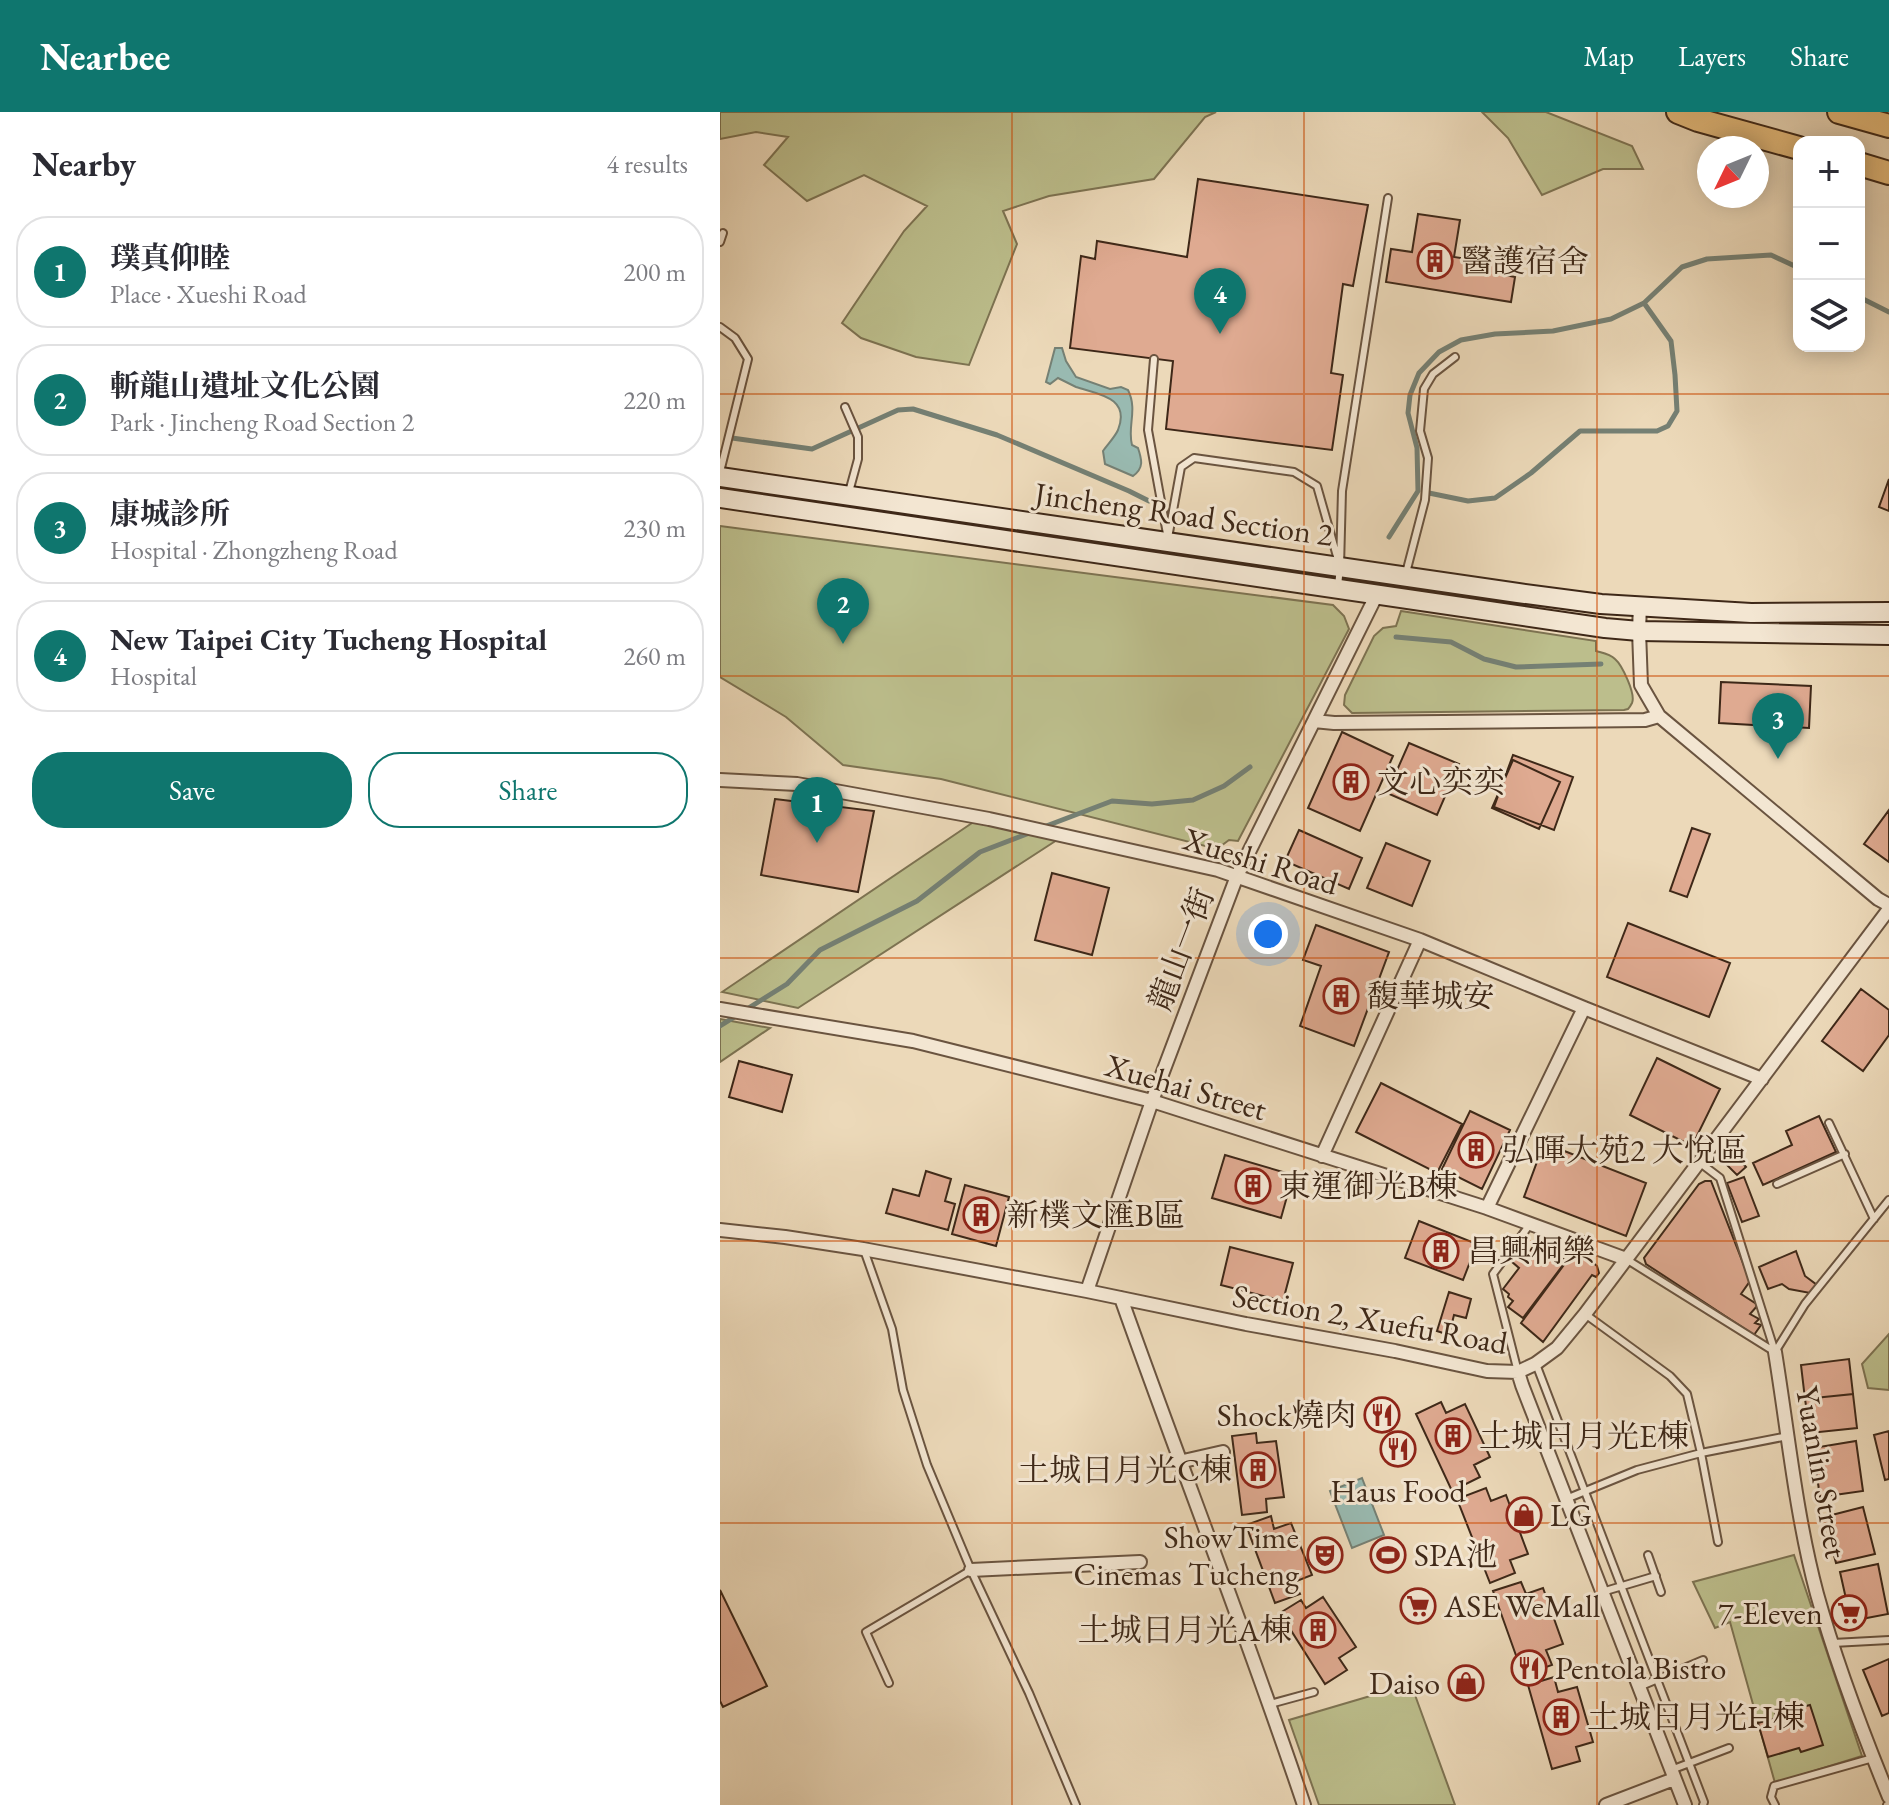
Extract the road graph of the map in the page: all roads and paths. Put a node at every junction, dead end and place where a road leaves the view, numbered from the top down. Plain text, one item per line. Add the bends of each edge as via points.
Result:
1 (1678, 112) edge
2 (1839, 112) edge
3 (1889, 126) edge
4 (1793, 146) edge
5 (1865, 166) edge
6 (1889, 173) edge
7 (1388, 198) dead end
8 (723, 233) dead end
9 (720, 242) edge
10 (720, 327) edge
11 (1455, 357) dead end
12 (1154, 359) dead end
13 (845, 407) dead end
14 (720, 474) edge
15 (849, 495) junction
16 (720, 498) edge
17 (1168, 542) junction
18 (1340, 567) junction
19 (1406, 576) junction
20 (1337, 590) junction
21 (1376, 596) junction
22 (1640, 605) junction
23 (1889, 612) edge
24 (1639, 631) junction
25 (1889, 635) edge
26 (1659, 716) junction
27 (1314, 721) junction
28 (720, 780) edge
29 (1237, 876) junction
30 (1889, 907) edge
31 (1420, 940) junction
32 (1584, 1008) junction
33 (720, 1009) edge
34 (1762, 1079) junction
35 (1152, 1101) junction
36 (1829, 1123) dead end
37 (1845, 1154) junction
38 (1322, 1156) junction
39 (1699, 1162) junction
40 (1777, 1184) dead end
41 (1889, 1200) edge
42 (1487, 1208) junction
43 (1874, 1219) junction
44 (1531, 1223) junction
45 (720, 1230) edge
46 (863, 1249) junction
47 (1626, 1259) junction
48 (1087, 1291) junction
49 (1121, 1298) junction
50 (1585, 1314) junction
51 (1775, 1352) junction
52 (1535, 1364) junction
53 (1518, 1372) junction
54 (1788, 1436) junction
55 (1223, 1452) dead end
56 (1701, 1453) junction
57 (1179, 1462) junction
58 (1584, 1492) junction
59 (1566, 1499) junction
60 (1718, 1542) dead end
61 (1648, 1555) dead end
62 (1140, 1562) dead end
63 (971, 1570) junction
64 (1656, 1576) junction
65 (1620, 1586) junction
66 (1602, 1592) junction
67 (1661, 1592) dead end
68 (1889, 1640) edge
69 (1832, 1643) junction
70 (1703, 1660) dead end
71 (1657, 1680) junction
72 (889, 1683) dead end
73 (1639, 1687) junction
74 (1314, 1692) dead end
75 (1270, 1704) junction
76 (1729, 1748) dead end
77 (1873, 1758) junction
78 (1689, 1763) junction
79 (1673, 1775) junction
80 (1889, 1797) edge
81 (1076, 1805) edge
82 (1304, 1805) edge
83 (1606, 1805) edge
84 (1685, 1805) edge
85 (1703, 1805) edge
86 (1775, 1805) edge

1 - 4 highway
2 - 3 highway
5 - 6 highway
7 - 18 lane via 1342,491
8 - 9 lane
10 - 14 lane via 735,338 748,359
11 - 19 lane via 1424,389 1420,431 1428,458 1425,500
12 - 17 lane via 1148,430
13 - 15 lane via 858,437
14 - 15 main road, Jincheng Road Section 2
15 - 17 main road, Jincheng Road Section 2
16 - 20 main road, Jincheng Road Section 2
17 - 18 main road, Jincheng Road Section 2
17 - 18 lane via 1181,467 1194,458 1294,472 1317,486
18 - 19 main road, Jincheng Road Section 2
18 - 20 lane
19 - 22 main road, Jincheng Road Section 2
20 - 21 main road, Jincheng Road Section 2
21 - 24 main road, Jincheng Road Section 2
21 - 27 street, 龍山一街
22 - 23 main road, Jincheng Road Section 2 via 1751,613
22 - 24 street
24 - 25 main road, Jincheng Road Section 2
24 - 26 street via 1641,685
26 - 27 street
26 - 30 street
27 - 29 street, 龍山一街
28 - 29 street, Xueshi Road via 797,784 989,819
29 - 31 street, Xueshi Road
29 - 35 street, 龍山一街
30 - 34 street, Section 2, Xuefu Road
31 - 32 street, Xueshi Road
31 - 38 street
32 - 34 street, Xueshi Road
32 - 42 street
33 - 35 street, Xuehai Street via 913,1041
34 - 39 street, Section 2, Xuefu Road
35 - 38 street, Xuehai Street
35 - 48 street, 龍山一街
36 - 37 lane
37 - 40 lane
37 - 43 lane
38 - 42 street, Xuehai Street
39 - 47 street, Section 2, Xuefu Road
39 - 51 lane, Yuanlin Street via 1720,1178
41 - 43 lane
42 - 44 street, Xuehai Street
43 - 51 lane via 1805,1304
44 - 47 street, Xuehai Street
44 - 53 lane via 1493,1274
45 - 46 street, Section 2, Xuefu Road
46 - 48 street, Section 2, Xuefu Road
46 - 63 lane via 892,1329 903,1390 927,1465
47 - 50 street, Section 2, Xuefu Road
47 - 51 lane
48 - 49 street, Section 2, Xuefu Road
49 - 53 street, Section 2, Xuefu Road via 1487,1371
49 - 57 street
50 - 52 street, Section 2, Xuefu Road via 1557,1348
50 - 56 lane via 1687,1394
51 - 54 street, Yuanlin Street
52 - 53 street, Section 2, Xuefu Road
52 - 58 lane
53 - 59 street
54 - 56 lane
54 - 69 street, Yuanlin Street via 1817,1593
55 - 57 street
56 - 58 lane via 1637,1470
56 - 60 lane
57 - 75 street
58 - 59 lane
58 - 65 lane
59 - 66 street
61 - 64 lane
62 - 63 street
63 - 72 lane via 866,1632
63 - 81 lane
64 - 65 lane
64 - 67 lane
65 - 66 lane
65 - 71 lane
66 - 73 street
68 - 69 lane
69 - 77 street, Yuanlin Street
70 - 71 lane
71 - 73 lane
71 - 78 lane
73 - 79 street
74 - 75 lane
75 - 82 street
76 - 78 lane
77 - 80 street, Yuanlin Street
77 - 86 lane via 1774,1786
78 - 79 lane
78 - 85 lane
79 - 83 street
79 - 84 street

